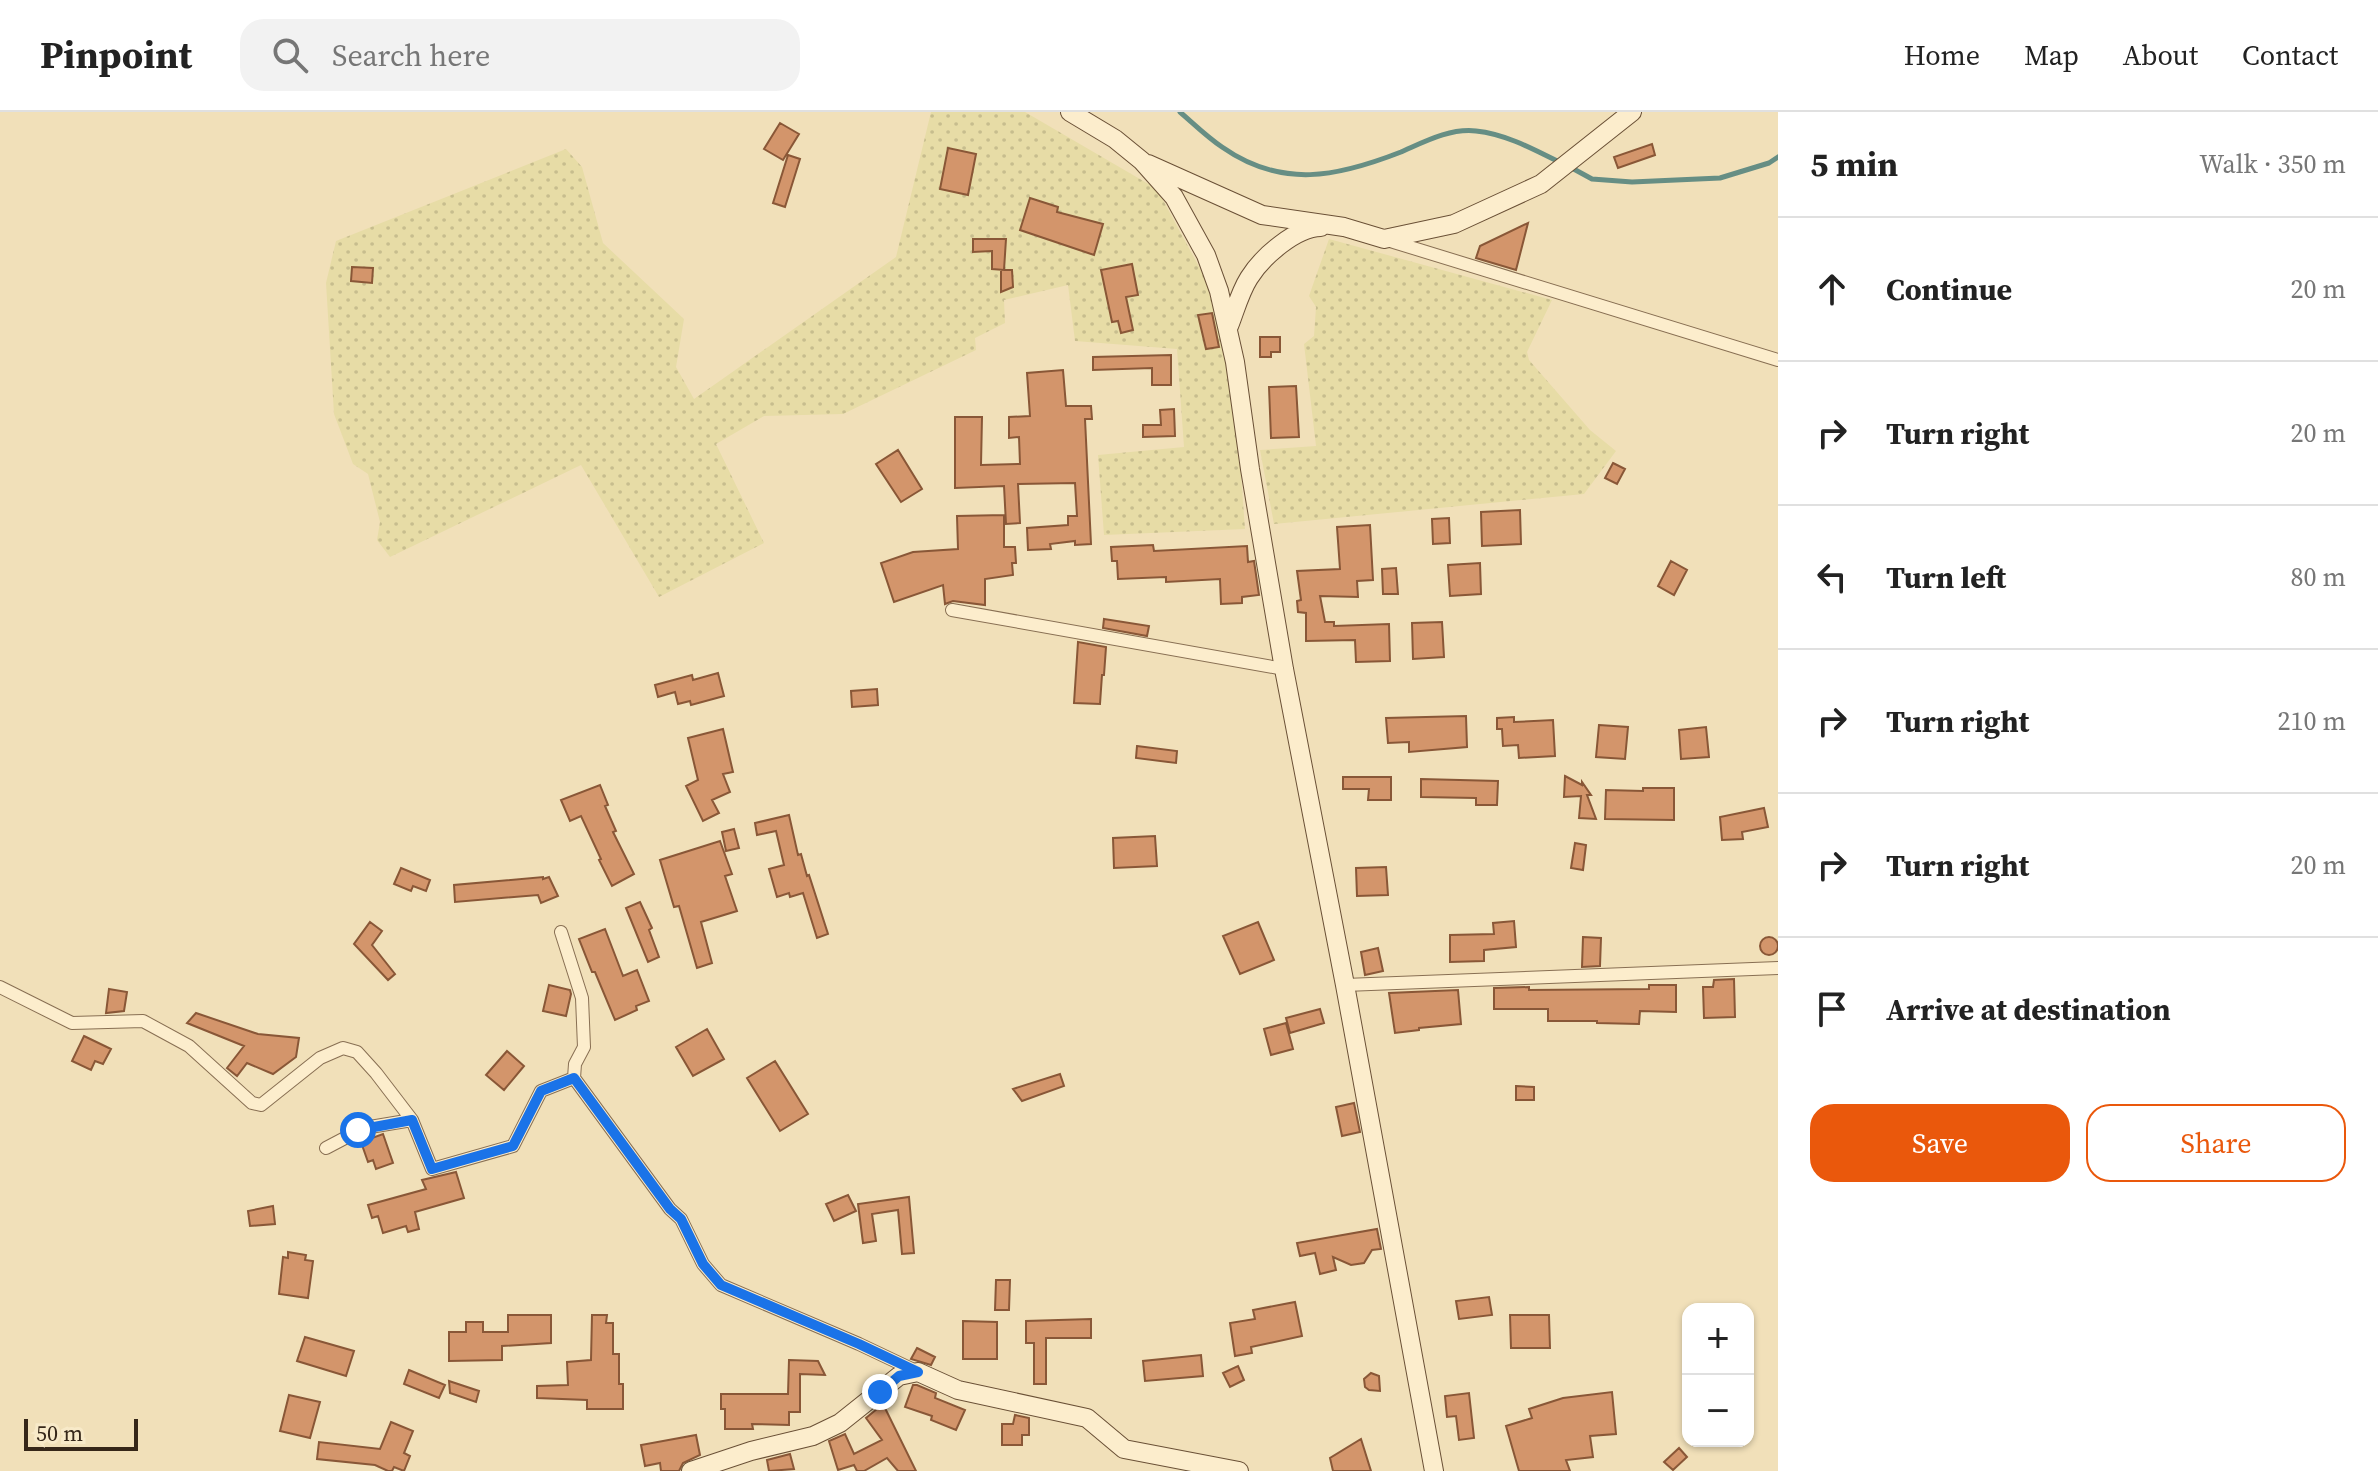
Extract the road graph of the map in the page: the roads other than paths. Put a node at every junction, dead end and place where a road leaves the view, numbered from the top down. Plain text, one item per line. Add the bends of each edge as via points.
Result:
1 (1070, 112) edge
2 (1632, 112) edge
3 (1142, 161) junction
4 (1344, 227) junction
5 (1384, 239) junction
6 (1229, 326) junction
7 (1778, 360) edge
8 (952, 610) dead end
9 (1284, 669) junction
10 (561, 932) dead end
11 (1778, 968) edge
12 (1345, 985) junction
13 (0, 987) edge
14 (574, 1078) junction
15 (412, 1120) junction
16 (326, 1148) dead end
17 (918, 1372) junction
18 (691, 1471) edge
19 (1239, 1471) edge
20 (1434, 1471) edge

1 - 3 main road
2 - 5 main road via 1541,184 1454,224
3 - 4 main road via 1262,215
3 - 6 main road via 1190,223
4 - 5 main road
4 - 6 main road via 1314,227 1283,242 1249,277
5 - 7 street
6 - 9 main road
8 - 9 street
9 - 12 main road
10 - 14 street via 582,998 584,1047
11 - 12 street
12 - 20 main road
13 - 15 street via 72,1023 143,1021 189,1046 252,1103 261,1105 320,1058 343,1048 357,1052
14 - 15 street via 541,1091 513,1146 472,1159 432,1169
14 - 17 street via 681,1219 703,1264 721,1285
15 - 16 street via 364,1128
17 - 18 main road via 899,1376 840,1423 813,1436
17 - 19 main road via 958,1390 1087,1418 1124,1449

